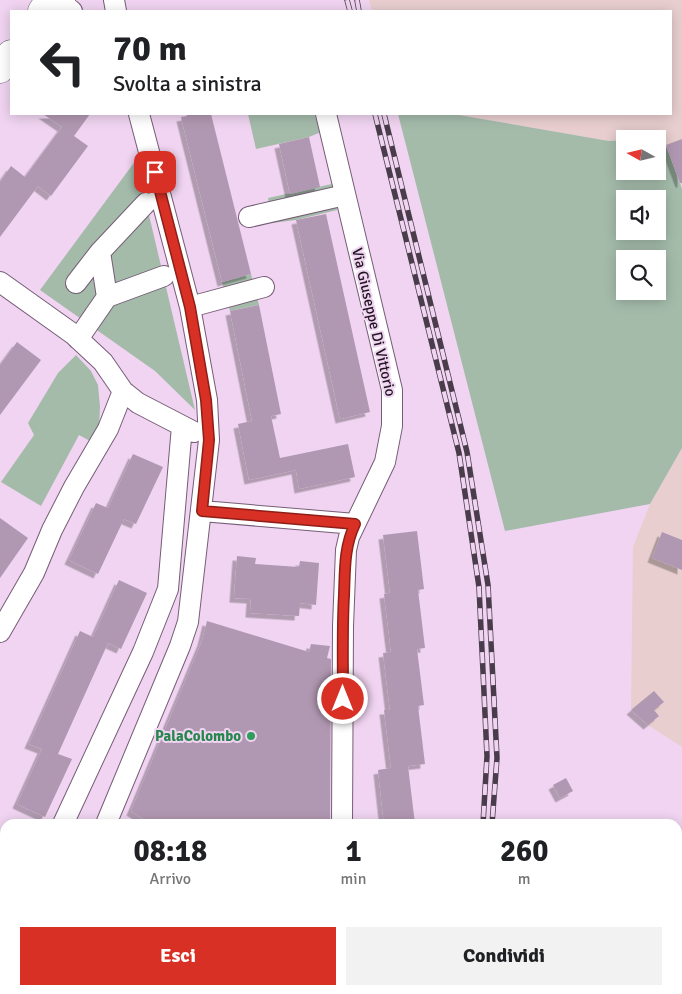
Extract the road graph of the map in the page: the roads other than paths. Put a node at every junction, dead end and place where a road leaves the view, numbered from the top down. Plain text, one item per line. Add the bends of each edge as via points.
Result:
1 (10, 55) edge
2 (0, 69) edge
3 (139, 115) edge
4 (326, 115) edge
5 (344, 194) junction
6 (146, 203) dead end
7 (248, 218) dead end
8 (100, 252) junction
9 (164, 276) dead end
10 (0, 282) edge
11 (76, 283) dead end
12 (264, 287) dead end
13 (107, 297) junction
14 (190, 307) junction
15 (78, 339) junction
16 (123, 391) junction
17 (182, 426) junction
18 (209, 440) junction
19 (202, 511) junction
20 (355, 524) junction
21 (0, 632) edge
22 (65, 819) edge
23 (108, 819) edge
24 (342, 819) edge

1 - 2 street
3 - 14 street
4 - 5 street, Via Giuseppe Di Vittorio
5 - 7 street
5 - 20 street, Via Giuseppe Di Vittorio via 393,405 385,462
6 - 8 street
8 - 11 street
8 - 13 street
9 - 13 street
10 - 15 street
12 - 14 street
13 - 15 street
14 - 18 street via 206,400
15 - 16 street via 103,362
16 - 17 street via 138,403
16 - 21 street via 108,429 74,487 34,573
17 - 18 street
17 - 22 street via 168,589 143,652
18 - 19 street
19 - 20 street
19 - 23 street via 188,622
20 - 24 street, Via Giuseppe Di Vittorio via 346,550 345,569

